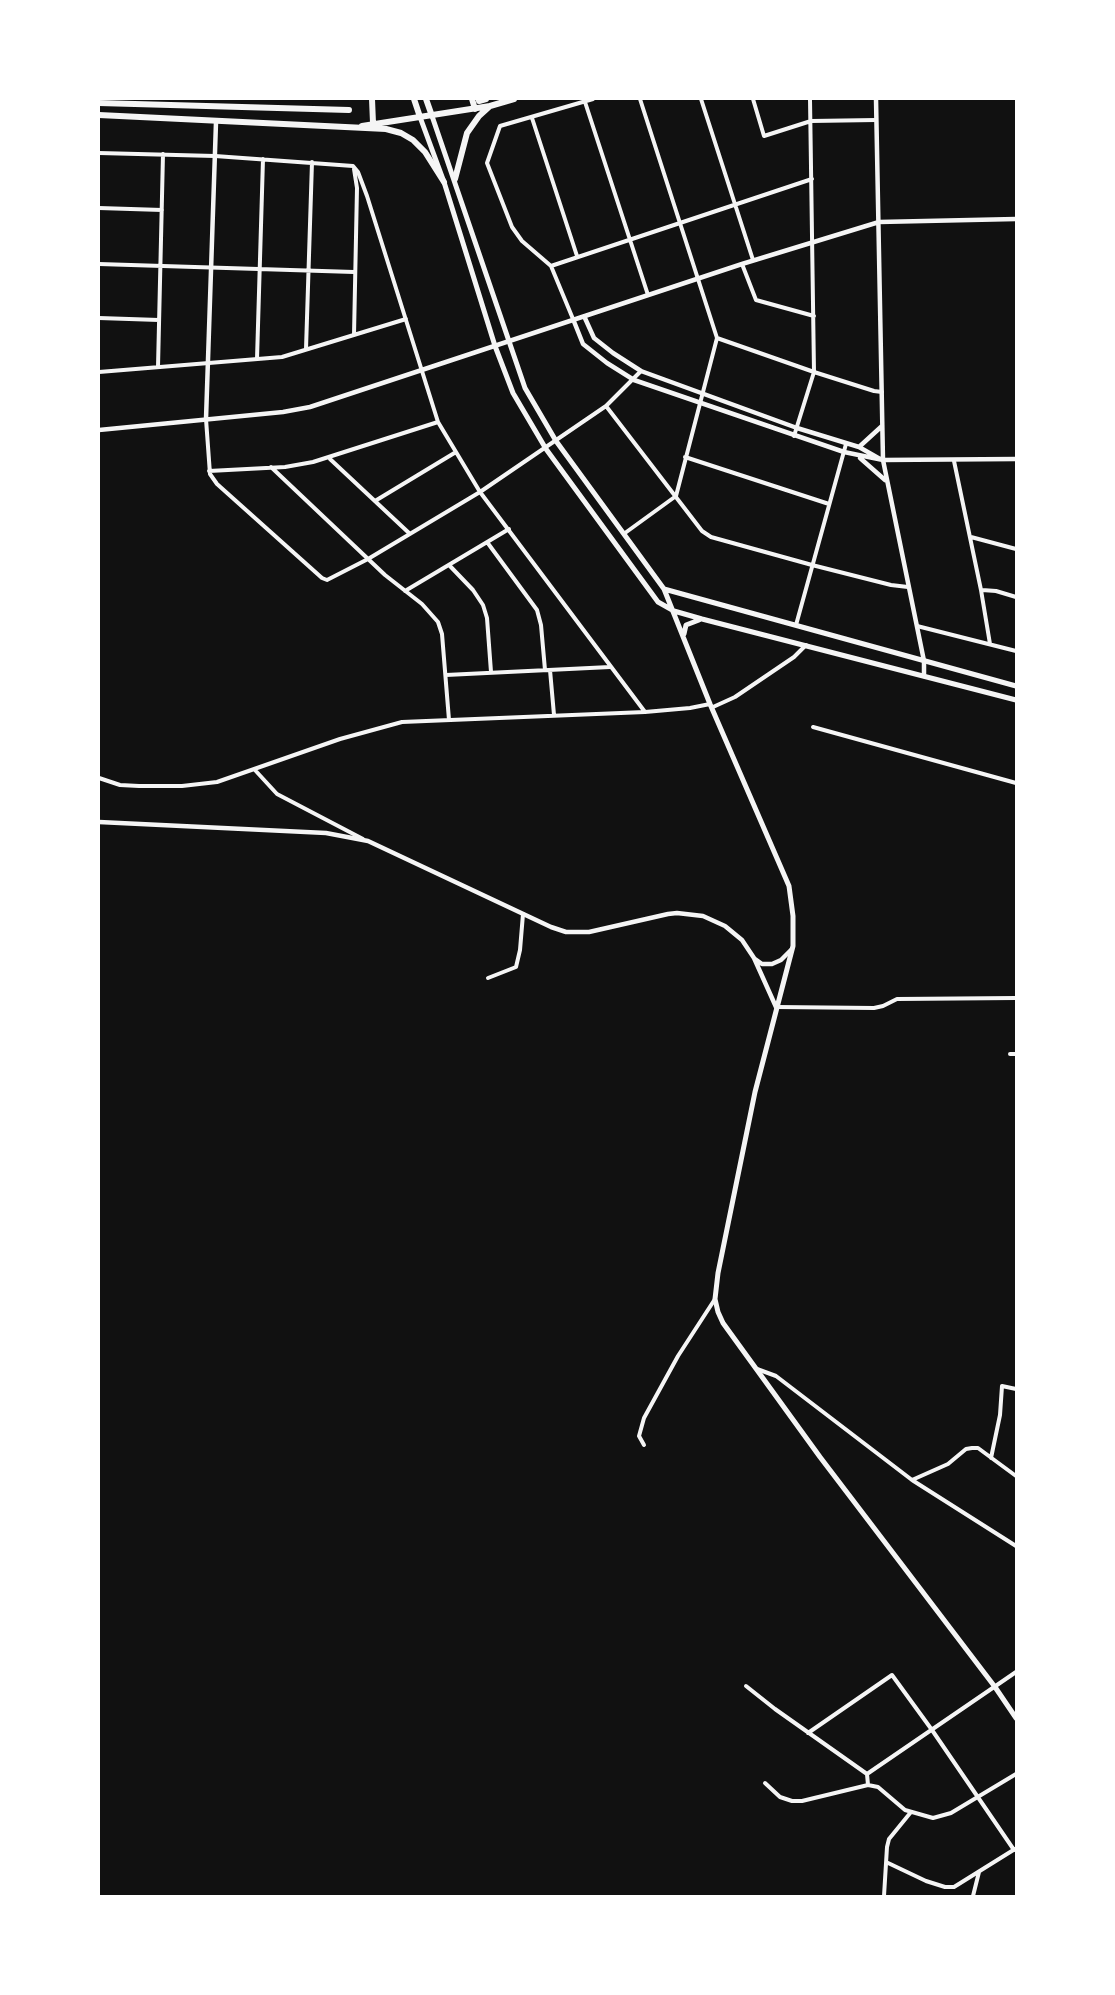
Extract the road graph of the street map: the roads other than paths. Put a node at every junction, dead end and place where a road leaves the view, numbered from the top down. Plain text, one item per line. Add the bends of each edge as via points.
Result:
1 (372, 99) edge
2 (414, 99) edge
3 (426, 99) edge
4 (514, 99) edge
5 (593, 99) edge
6 (640, 99) edge
7 (701, 99) edge
8 (753, 99) edge
9 (810, 99) edge
10 (876, 99) edge
11 (479, 100) edge
12 (99, 102) edge
13 (585, 102) junction
14 (490, 106) junction
15 (475, 109) junction
16 (349, 110) dead end
17 (99, 115) edge
18 (432, 116) junction
19 (420, 117) junction
20 (532, 118) junction
21 (876, 120) junction
22 (811, 121) junction
23 (216, 122) junction
24 (373, 123) junction
25 (356, 128) junction
26 (99, 153) edge
27 (163, 154) junction
28 (214, 156) junction
29 (263, 159) junction
30 (312, 162) junction
31 (353, 165) junction
32 (454, 179) junction
33 (812, 179) junction
34 (444, 182) junction
35 (734, 204) junction
36 (99, 208) edge
37 (162, 210) junction
38 (1016, 219) edge
39 (680, 222) junction
40 (879, 222) junction
41 (629, 239) junction
42 (814, 243) junction
43 (577, 256) junction
44 (753, 260) junction
45 (99, 264) edge
46 (742, 264) junction
47 (160, 266) junction
48 (551, 266) junction
49 (212, 267) junction
50 (260, 269) junction
51 (308, 270) junction
52 (354, 272) junction
53 (699, 278) junction
54 (648, 295) junction
55 (584, 316) junction
56 (814, 316) junction
57 (99, 318) edge
58 (406, 319) junction
59 (159, 320) junction
60 (573, 320) junction
61 (354, 335) junction
62 (717, 338) junction
63 (509, 342) junction
64 (495, 346) junction
65 (306, 350) junction
66 (257, 359) junction
67 (208, 363) junction
68 (158, 367) junction
69 (422, 370) junction
70 (641, 371) junction
71 (99, 372) edge
72 (814, 372) junction
73 (634, 380) junction
74 (882, 392) junction
75 (702, 394) junction
76 (700, 403) junction
77 (606, 406) junction
78 (206, 419) junction
79 (438, 422) junction
80 (882, 426) junction
81 (797, 428) junction
82 (99, 430) edge
83 (794, 436) junction
84 (556, 441) junction
85 (846, 444) junction
86 (859, 447) junction
87 (546, 449) junction
88 (456, 452) junction
89 (844, 452) junction
90 (685, 457) junction
91 (858, 457) junction
92 (330, 458) junction
93 (1016, 459) edge
94 (883, 460) junction
95 (954, 461) junction
96 (271, 467) junction
97 (209, 471) junction
98 (886, 481) junction
99 (480, 492) junction
100 (676, 496) junction
101 (375, 501) junction
102 (829, 504) junction
103 (509, 529) junction
104 (409, 533) junction
105 (625, 533) junction
106 (971, 537) junction
107 (487, 542) junction
108 (1016, 549) edge
109 (368, 559) junction
110 (449, 565) junction
111 (812, 565) junction
112 (908, 587) junction
113 (664, 589) junction
114 (981, 590) junction
115 (405, 591) junction
116 (1016, 597) edge
117 (674, 610) junction
118 (702, 619) junction
119 (796, 625) junction
120 (916, 626) junction
121 (684, 635) junction
122 (990, 644) junction
123 (806, 645) junction
124 (1016, 651) edge
125 (924, 661) junction
126 (611, 667) junction
127 (545, 670) junction
128 (550, 670) junction
129 (491, 672) junction
130 (446, 675) junction
131 (924, 676) junction
132 (1016, 686) edge
133 (1016, 700) edge
134 (711, 705) junction
135 (645, 712) junction
136 (554, 715) junction
137 (449, 720) junction
138 (813, 727) dead end
139 (254, 769) junction
140 (99, 778) edge
141 (1016, 783) edge
142 (99, 822) edge
143 (368, 841) junction
144 (523, 914) junction
145 (791, 950) junction
146 (754, 958) junction
147 (488, 978) dead end
148 (1016, 998) edge
149 (776, 1007) junction
150 (716, 1299) junction
151 (756, 1368) junction
152 (1016, 1389) edge
153 (644, 1445) dead end
154 (991, 1458) junction
155 (1016, 1476) edge
156 (912, 1480) junction
157 (1016, 1546) edge
158 (1016, 1672) edge
159 (746, 1686) dead end
160 (995, 1687) junction
161 (1016, 1718) edge
162 (932, 1730) junction
163 (808, 1733) junction
164 (867, 1774) junction
165 (1016, 1774) edge
166 (765, 1783) dead end
167 (868, 1785) junction
168 (979, 1797) junction
169 (910, 1812) junction
170 (1015, 1850) edge
171 (886, 1862) junction
172 (979, 1872) junction
173 (884, 1896) edge
174 (973, 1896) edge

1 - 24 main road
2 - 19 main road
3 - 18 main road
4 - 14 main road
5 - 13 street
6 - 39 street
7 - 35 street
8 - 22 street via 764,136
9 - 22 street
10 - 21 street
11 - 15 main road
12 - 16 main road
13 - 20 street
13 - 41 street
14 - 15 main road
14 - 32 main road via 467,131
15 - 18 main road
17 - 23 main road
18 - 19 main road
18 - 32 main road
19 - 24 main road
19 - 34 main road
20 - 43 street
20 - 48 street via 500,126 487,163 512,227
21 - 22 street
21 - 40 street
22 - 33 street
23 - 25 main road
23 - 28 street
24 - 25 main road
25 - 34 main road via 386,129 413,140
26 - 27 street
27 - 28 street
27 - 37 street
28 - 29 street
28 - 49 street
29 - 30 street
29 - 50 street
30 - 31 street
30 - 51 street
31 - 52 street via 357,180
31 - 58 street via 367,196
32 - 63 main road
33 - 35 street
33 - 42 street
34 - 64 main road
35 - 39 street
35 - 44 street
36 - 37 street
37 - 47 street
38 - 40 street
39 - 41 street
39 - 53 street
40 - 42 street
40 - 74 street
41 - 43 street
41 - 54 street
42 - 44 street
42 - 56 street
43 - 48 street
44 - 46 street
45 - 47 street
46 - 53 street
46 - 56 street via 756,300
47 - 49 street
47 - 59 street
48 - 60 street
49 - 50 street
49 - 67 street
50 - 51 street
50 - 66 street
51 - 52 street
51 - 65 street
52 - 61 street
53 - 54 street
53 - 62 street
54 - 55 street
55 - 60 street
55 - 70 street via 594,338
56 - 72 street
57 - 59 street
58 - 61 street
58 - 69 street
59 - 68 street
60 - 63 street
60 - 73 street via 583,344
61 - 65 street
62 - 72 street
62 - 75 street
63 - 64 street
63 - 84 main road via 525,388
64 - 69 street
64 - 87 main road via 513,393
65 - 66 street
66 - 67 street
67 - 68 street
67 - 78 street
68 - 71 street
69 - 78 street via 304,409
69 - 79 street
70 - 73 street
70 - 75 street
72 - 74 street
72 - 81 street
73 - 76 street
73 - 77 street
74 - 80 street
75 - 76 street
75 - 81 street
76 - 83 street
76 - 90 street
77 - 84 street
77 - 100 street
78 - 82 street
78 - 97 street
79 - 88 street
79 - 92 street
80 - 86 street
80 - 94 street
81 - 83 street
81 - 85 street
83 - 89 street
84 - 87 street
84 - 105 main road
85 - 86 street
85 - 89 street
86 - 94 street
87 - 99 street
87 - 117 main road via 658,602
88 - 99 street
88 - 101 street
89 - 91 street
89 - 102 street
90 - 100 street
90 - 102 street
91 - 94 street
91 - 98 street
92 - 96 street
92 - 101 street
93 - 95 street
94 - 95 street
94 - 98 street
95 - 106 street
96 - 97 street
96 - 109 street
97 - 109 street via 224,491 322,578 327,580
98 - 112 street
99 - 103 street
99 - 104 street
100 - 105 street
100 - 111 street via 711,537
101 - 104 street
102 - 111 street
103 - 107 street
103 - 126 street
104 - 109 street
105 - 113 main road
106 - 108 street
106 - 114 street
107 - 110 street
107 - 127 street via 537,610
109 - 115 street
110 - 115 street
110 - 129 street via 483,605
111 - 112 street
111 - 119 street
112 - 120 street
113 - 117 main road
113 - 119 main road
114 - 116 street
114 - 122 street
115 - 130 street via 438,622
117 - 118 main road
117 - 121 main road
118 - 121 main road via 686,625
118 - 123 main road
119 - 125 main road
120 - 122 street
120 - 125 street
121 - 134 main road
122 - 124 street
123 - 131 main road
123 - 134 street via 735,697
125 - 131 street
125 - 132 main road
126 - 128 street
126 - 135 street
127 - 128 street
127 - 129 street
128 - 136 street
129 - 130 street
130 - 137 street
131 - 133 main road
134 - 135 street
134 - 145 main road via 789,886 793,916
135 - 136 street
136 - 137 street
137 - 139 street via 402,722
138 - 141 street
139 - 140 street via 217,782 182,786 120,785
139 - 143 street via 277,794
142 - 143 street via 326,833
143 - 144 street
144 - 146 street via 566,932 589,932 668,914 690,914 718,921 733,930
144 - 147 street via 516,967
145 - 146 street via 772,964 762,964
145 - 149 main road
146 - 149 street
148 - 149 street via 897,999 874,1008
149 - 150 main road via 720,1262
150 - 151 main road via 723,1323
150 - 153 street via 674,1362 644,1418 639,1436
151 - 156 street via 776,1376
151 - 160 main road
152 - 154 street via 1002,1386
154 - 155 street
154 - 156 street via 978,1448 966,1449 948,1464
156 - 157 street
158 - 160 street
159 - 163 street
160 - 161 main road
160 - 162 street
162 - 163 street via 892,1675
162 - 164 street
162 - 168 street
163 - 164 street
164 - 167 street
165 - 168 street
166 - 167 street via 780,1797 792,1801
167 - 169 street via 878,1787
168 - 169 street via 940,1817
168 - 170 street
169 - 171 street via 890,1839
170 - 172 street
171 - 172 street via 945,1887 954,1887
171 - 173 street
172 - 174 street

